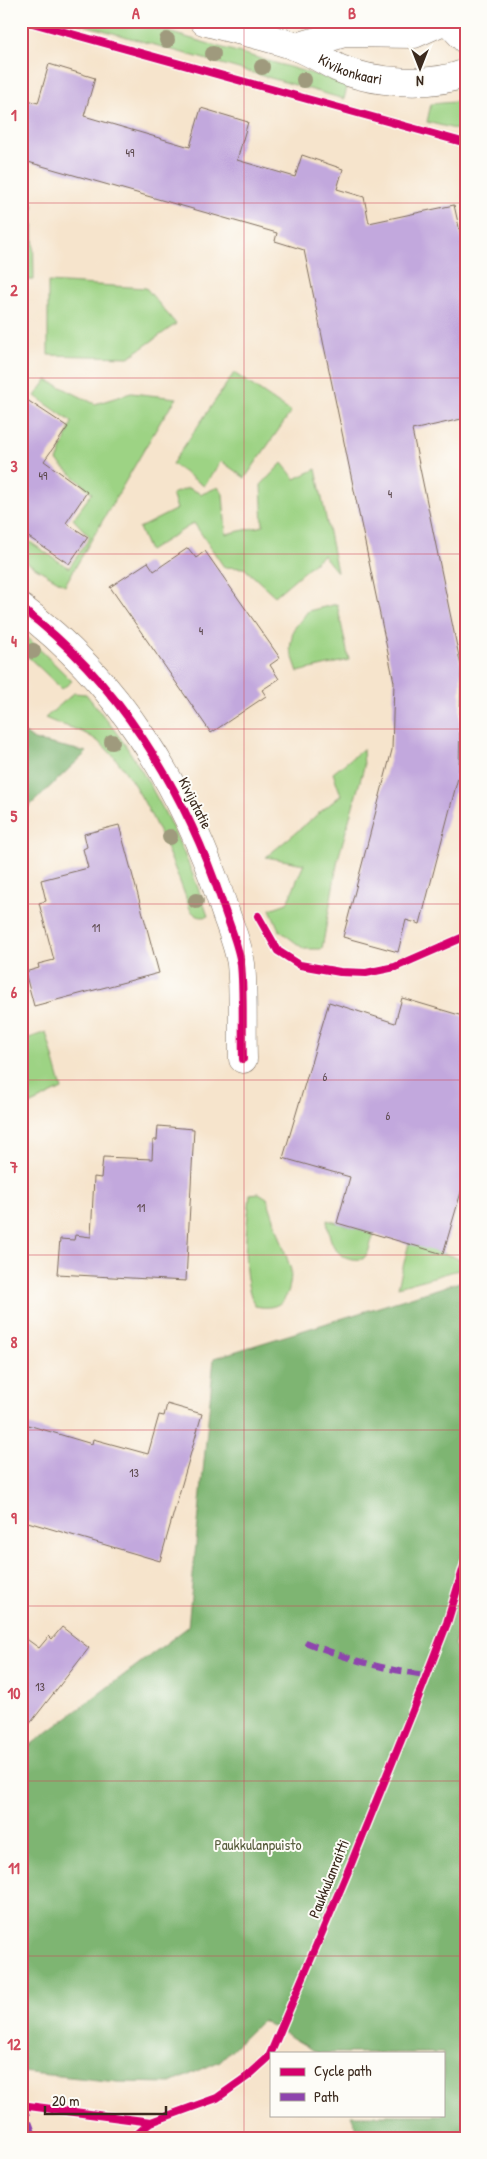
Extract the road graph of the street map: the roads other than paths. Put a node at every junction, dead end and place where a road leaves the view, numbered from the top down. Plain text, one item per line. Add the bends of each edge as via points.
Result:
1 (204, 21) edge
2 (443, 21) edge
3 (448, 21) edge
4 (466, 40) edge
5 (297, 47) junction
6 (466, 73) edge
7 (21, 608) edge
8 (243, 1058) dead end

1 - 5 street, Kivikonkaari
2 - 5 street, Kivikonkaari via 414,34 344,33
3 - 4 street
5 - 6 street, Kivikonkaari via 340,68 375,78 411,82 453,78
7 - 8 street, Kivijatatie via 90,672 122,710 178,797 199,841 241,963

